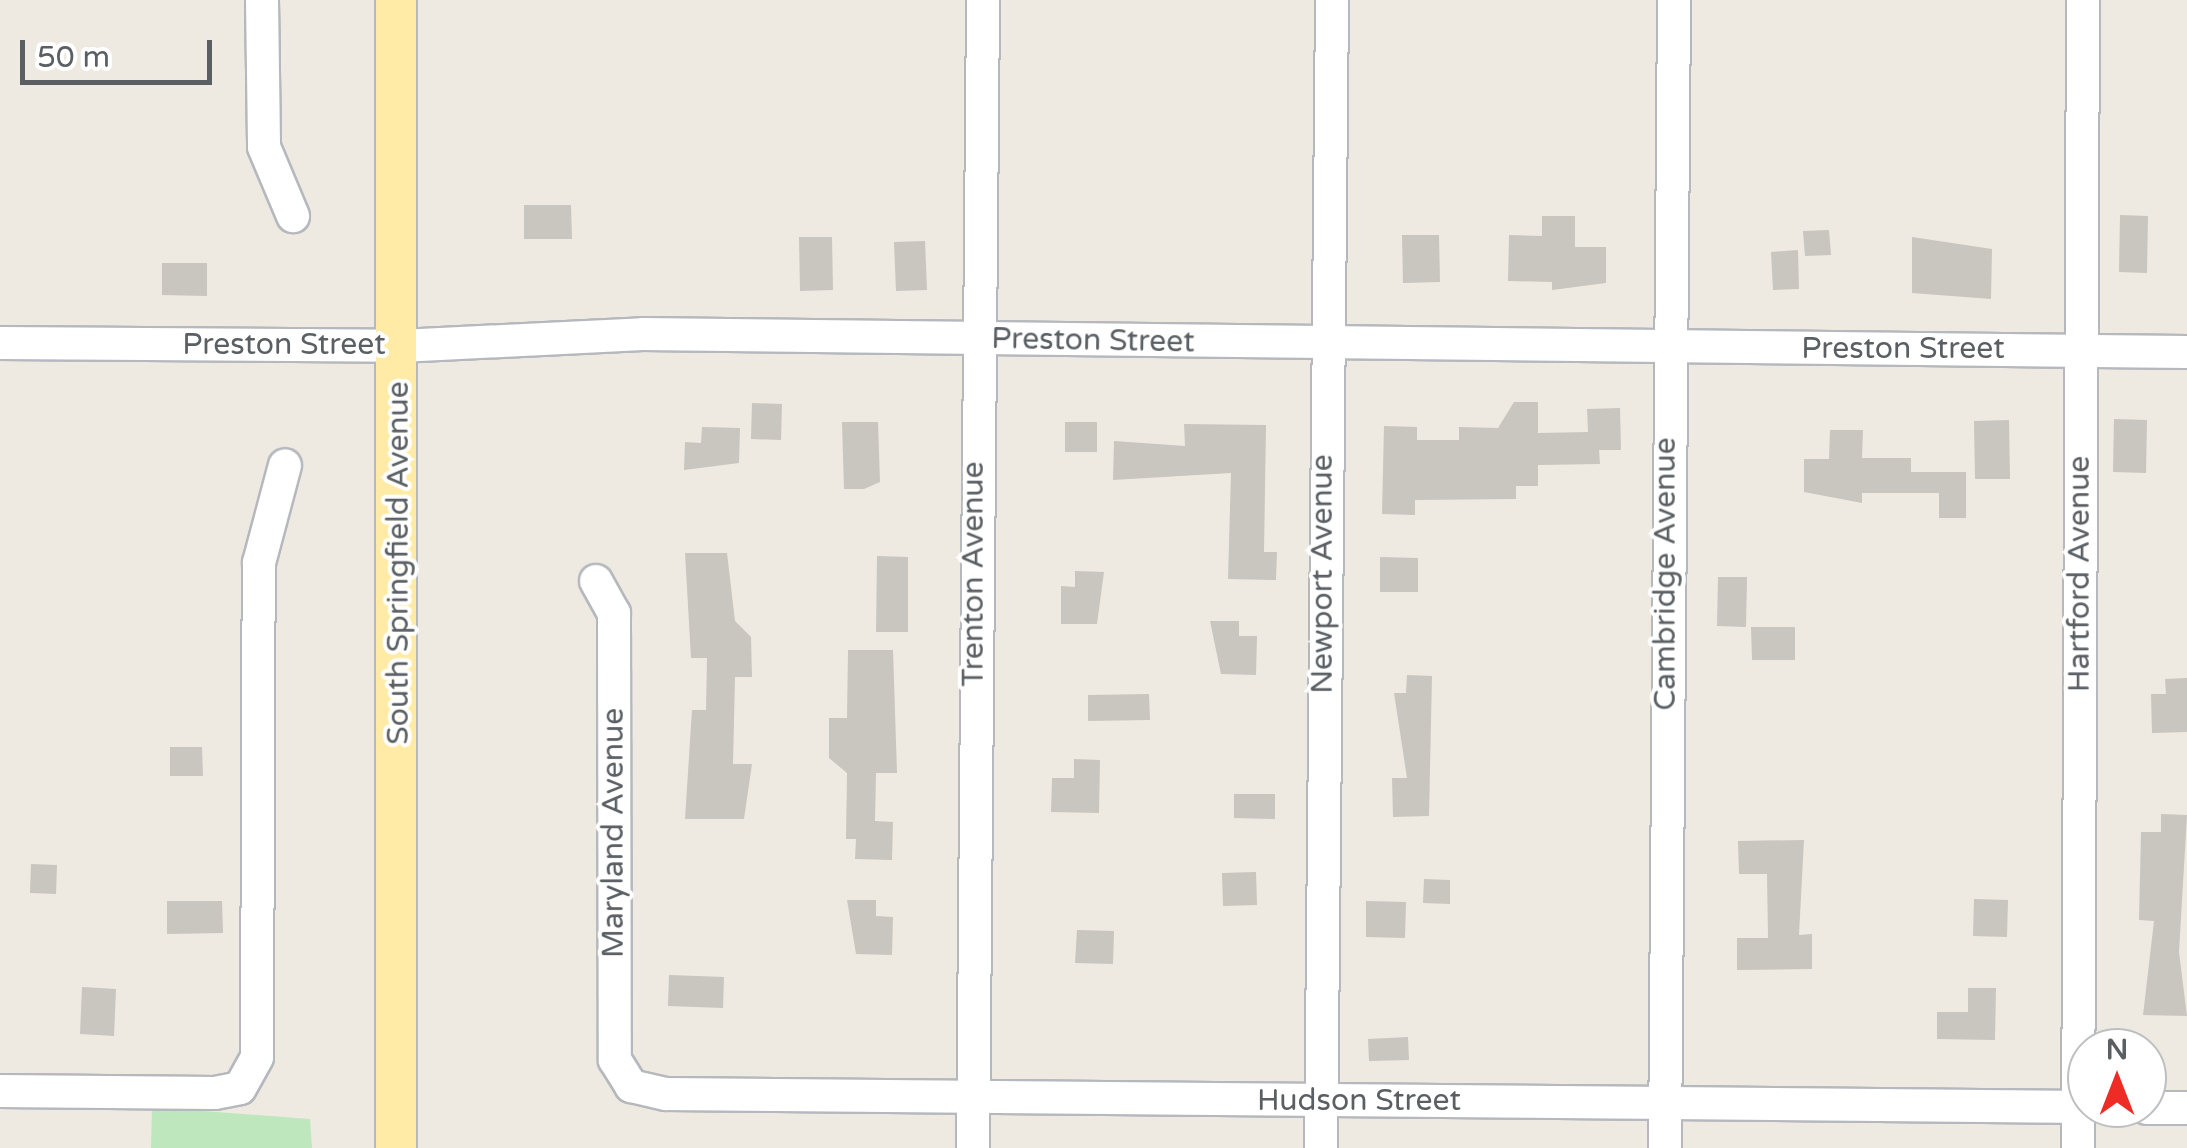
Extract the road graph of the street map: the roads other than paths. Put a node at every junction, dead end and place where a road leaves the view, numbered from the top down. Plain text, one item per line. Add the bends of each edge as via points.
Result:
1 (262, 0) edge
2 (396, 0) edge
3 (983, 0) edge
4 (1332, 0) edge
5 (1674, 0) edge
6 (2082, 0) edge
7 (293, 216) dead end
8 (973, 340) junction
9 (0, 342) edge
10 (1324, 344) junction
11 (400, 346) junction
12 (1666, 347) junction
13 (2080, 350) junction
14 (2187, 352) edge
15 (285, 465) dead end
16 (596, 581) dead end
17 (2083, 1028) edge
18 (631, 1086) joint
19 (0, 1090) edge
20 (974, 1098) junction
21 (1321, 1101) junction
22 (1666, 1102) junction
23 (2067, 1107) edge
24 (396, 1137) edge
25 (974, 1148) edge
26 (1321, 1148) edge
27 (1665, 1148) edge

1 - 7 street via 264,147
2 - 11 main road, South Springfield Avenue
3 - 8 street, Trenton Avenue
4 - 10 street, Newport Avenue
5 - 12 street, Cambridge Avenue
6 - 13 street, Hartford Avenue
8 - 10 street, Preston Street
8 - 11 street, Preston Street via 643,334
8 - 20 street, Trenton Avenue
9 - 11 street, Preston Street
10 - 12 street, Preston Street
10 - 21 street, Newport Avenue
11 - 24 main road, South Springfield Avenue
12 - 13 street, Preston Street
12 - 22 street, Cambridge Avenue
13 - 14 street, Preston Street
13 - 17 street, Hartford Avenue
15 - 19 street via 260,563 257,1057 240,1088
16 - 18 street, Maryland Avenue via 614,613 615,1060
18 - 20 street, Hudson Street
20 - 21 street, Hudson Street
20 - 25 street, Trenton Avenue
21 - 22 street, Hudson Street
21 - 26 street, Newport Avenue
22 - 23 street, Hudson Street
22 - 27 street, Cambridge Avenue

